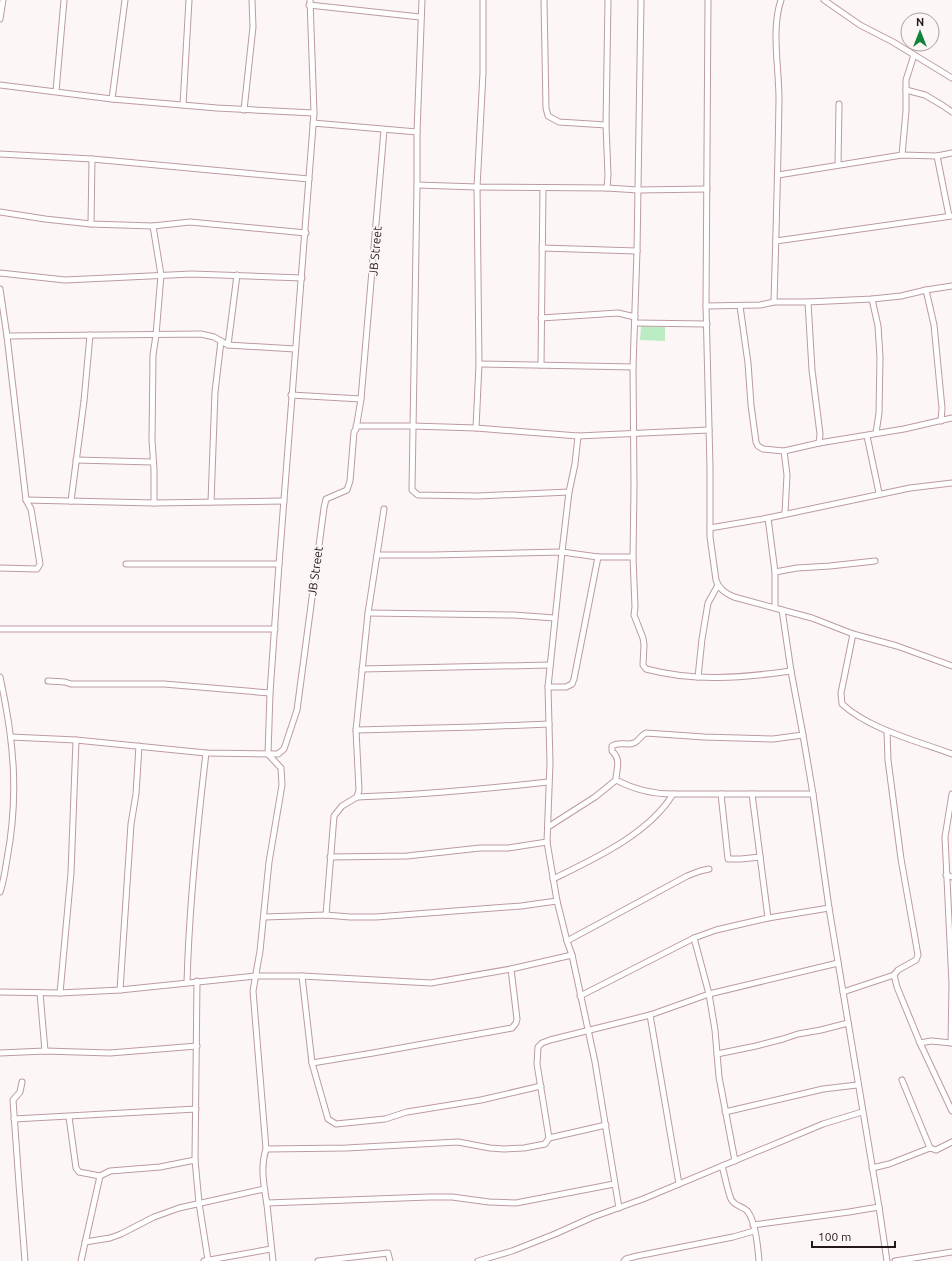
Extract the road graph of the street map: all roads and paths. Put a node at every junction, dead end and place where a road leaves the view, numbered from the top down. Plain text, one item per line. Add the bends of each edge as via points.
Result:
1 (3, 0) edge
2 (64, 0) edge
3 (125, 0) edge
4 (189, 0) edge
5 (252, 0) edge
6 (422, 0) edge
7 (483, 0) edge
8 (544, 0) edge
9 (608, 0) edge
10 (641, 0) edge
11 (708, 0) edge
12 (781, 0) edge
13 (824, 0) edge
14 (310, 2) edge
15 (420, 17) junction
16 (0, 18) edge
17 (914, 55) junction
18 (952, 78) edge
19 (0, 85) edge
20 (906, 90) junction
21 (56, 91) junction
22 (112, 99) junction
23 (839, 104) dead end
24 (183, 105) junction
25 (244, 110) junction
26 (952, 112) edge
27 (314, 113) junction
28 (313, 123) junction
29 (606, 125) junction
30 (384, 130) junction
31 (417, 132) junction
32 (952, 153) edge
33 (0, 154) edge
34 (902, 154) junction
35 (936, 156) junction
36 (92, 159) junction
37 (838, 164) junction
38 (778, 175) junction
39 (309, 179) junction
40 (417, 185) junction
41 (477, 187) junction
42 (543, 188) junction
43 (607, 188) junction
44 (707, 189) junction
45 (638, 190) junction
46 (0, 212) edge
47 (951, 216) edge
48 (91, 224) junction
49 (153, 226) junction
50 (306, 233) junction
51 (776, 241) junction
52 (542, 248) junction
53 (637, 251) junction
54 (0, 273) edge
55 (161, 275) junction
56 (237, 275) junction
57 (302, 278) junction
58 (952, 286) edge
59 (0, 289) edge
60 (926, 290) junction
61 (872, 299) junction
62 (774, 302) junction
63 (808, 302) junction
64 (706, 306) junction
65 (740, 306) junction
66 (635, 317) junction
67 (541, 318) junction
68 (635, 324) junction
69 (707, 324) junction
70 (90, 335) junction
71 (156, 335) junction
72 (6, 336) junction
73 (221, 341) junction
74 (228, 344) junction
75 (295, 349) junction
76 (479, 364) junction
77 (541, 365) junction
78 (633, 367) junction
79 (292, 395) junction
80 (361, 399) junction
81 (952, 418) edge
82 (941, 421) junction
83 (356, 426) junction
84 (413, 426) junction
85 (476, 428) junction
86 (709, 430) junction
87 (876, 433) junction
88 (632, 434) junction
89 (578, 436) junction
90 (867, 436) junction
91 (819, 443) junction
92 (784, 452) junction
93 (76, 460) junction
94 (153, 462) junction
95 (952, 483) edge
96 (569, 492) junction
97 (879, 494) junction
98 (26, 500) junction
99 (71, 501) junction
100 (284, 501) junction
101 (211, 502) junction
102 (154, 503) junction
103 (384, 509) dead end
104 (785, 513) junction
105 (768, 518) junction
106 (710, 528) junction
107 (562, 552) junction
108 (377, 555) junction
109 (598, 557) junction
110 (633, 557) junction
111 (875, 561) dead end
112 (126, 564) dead end
113 (279, 564) junction
114 (0, 568) edge
115 (775, 572) junction
116 (718, 585) junction
117 (775, 608) junction
118 (782, 610) junction
119 (368, 613) junction
120 (554, 618) junction
121 (0, 629) edge
122 (275, 629) junction
123 (853, 634) junction
124 (550, 665) junction
125 (952, 666) edge
126 (362, 669) junction
127 (791, 671) junction
128 (698, 677) junction
129 (0, 678) edge
130 (48, 681) dead end
131 (548, 687) junction
132 (270, 693) junction
133 (549, 724) junction
134 (356, 730) junction
135 (886, 731) junction
136 (803, 735) junction
137 (11, 737) junction
138 (76, 740) junction
139 (139, 746) junction
140 (206, 753) junction
141 (268, 754) junction
142 (952, 754) edge
143 (616, 780) junction
144 (548, 782) junction
145 (673, 794) junction
146 (722, 794) junction
147 (752, 794) junction
148 (813, 794) junction
149 (952, 794) edge
150 (357, 797) junction
151 (950, 819) edge
152 (548, 827) junction
153 (547, 842) junction
154 (330, 857) junction
155 (760, 857) junction
156 (709, 869) dead end
157 (946, 875) junction
158 (952, 877) edge
159 (553, 879) junction
160 (0, 892) edge
161 (558, 901) junction
162 (829, 908) junction
163 (326, 916) junction
164 (264, 917) junction
165 (768, 918) junction
166 (694, 938) junction
167 (567, 941) junction
168 (572, 955) junction
169 (838, 963) junction
170 (511, 969) junction
171 (894, 974) junction
172 (256, 976) junction
173 (302, 976) junction
174 (197, 981) junction
175 (186, 983) junction
176 (120, 990) junction
177 (0, 992) edge
178 (843, 992) junction
179 (40, 993) junction
180 (60, 993) junction
181 (709, 994) junction
182 (580, 996) junction
183 (650, 1015) junction
184 (848, 1023) junction
185 (589, 1031) junction
186 (920, 1043) junction
187 (952, 1043) edge
188 (197, 1046) junction
189 (45, 1051) junction
190 (0, 1053) edge
191 (717, 1054) junction
192 (312, 1063) junction
193 (902, 1080) dead end
194 (22, 1082) dead end
195 (857, 1085) junction
196 (541, 1086) junction
197 (196, 1109) junction
198 (952, 1111) edge
199 (725, 1112) junction
200 (862, 1112) junction
201 (69, 1117) junction
202 (14, 1119) junction
203 (606, 1125) junction
204 (549, 1138) junction
205 (952, 1142) edge
206 (930, 1148) junction
207 (266, 1149) junction
208 (195, 1160) junction
209 (735, 1161) junction
210 (722, 1166) junction
211 (872, 1168) junction
212 (100, 1176) junction
213 (614, 1184) junction
214 (678, 1184) junction
215 (264, 1190) junction
216 (199, 1203) junction
217 (267, 1203) junction
218 (879, 1207) junction
219 (619, 1208) junction
220 (754, 1228) junction
221 (85, 1242) junction
222 (272, 1249) junction
223 (952, 1252) edge
224 (206, 1260) edge
225 (25, 1261) edge
226 (81, 1261) edge
227 (273, 1261) edge
228 (318, 1261) edge
229 (390, 1261) edge
230 (478, 1261) edge
231 (624, 1261) edge
232 (759, 1261) edge
233 (887, 1261) edge
234 (895, 1261) edge

1 - 16 street
2 - 21 street
3 - 22 street
4 - 24 street
5 - 25 street
6 - 15 street
7 - 41 street via 483,73
8 - 29 street via 548,116 559,122
9 - 29 street
10 - 45 street
11 - 44 street
12 - 38 street via 776,19 779,89
13 - 17 street via 860,25
14 - 15 street
14 - 27 street
15 - 31 street
17 - 18 street
17 - 20 street via 906,80
19 - 21 street
20 - 26 street via 925,95
20 - 34 street
21 - 22 street
22 - 24 street
23 - 37 street
24 - 25 street
25 - 27 street
27 - 28 street
28 - 30 street
28 - 39 street
29 - 43 street
30 - 31 street
30 - 80 street, JB Street
31 - 40 street
32 - 35 street
33 - 36 street
34 - 35 street
34 - 37 street
35 - 47 street
36 - 39 street
36 - 48 street
37 - 38 street
38 - 51 street
39 - 50 street
40 - 41 street
40 - 84 street
41 - 42 street
41 - 76 street
42 - 43 street
42 - 52 street
43 - 45 street
44 - 45 street
44 - 64 street
45 - 53 street
46 - 48 street
47 - 51 street
48 - 49 street
49 - 50 street via 190,222
49 - 55 street
50 - 57 street
51 - 62 street
52 - 53 street
52 - 67 street
53 - 66 street
54 - 55 street via 65,280
55 - 56 street
55 - 71 street
56 - 57 street
56 - 74 street
57 - 75 street
58 - 60 street
59 - 72 street
60 - 61 street
60 - 82 street via 934,325
61 - 63 street
61 - 87 street via 880,351 879,413
62 - 63 street
62 - 65 street
63 - 91 street
64 - 65 street
64 - 69 street
65 - 92 street via 756,442 763,449
66 - 67 street via 618,313
66 - 68 street
67 - 77 street
68 - 69 street
68 - 78 street
69 - 86 street
70 - 71 street
70 - 72 street
70 - 93 street
71 - 73 street via 201,334
71 - 94 street via 153,355
72 - 98 street
73 - 74 street
73 - 101 street via 215,392
74 - 75 street
75 - 79 street
76 - 77 street
76 - 85 street
77 - 78 street
78 - 88 street
79 - 80 street
79 - 100 street
80 - 83 street, JB Street
81 - 82 street
82 - 87 street
83 - 84 street
83 - 141 street, JB Street via 347,490 326,499 324,508 297,710 284,749 278,754
84 - 85 street
84 - 96 street via 412,490 418,495 478,496
85 - 89 street
86 - 88 street
86 - 106 street
87 - 90 street
88 - 89 street
88 - 110 street
89 - 96 street
90 - 91 street
90 - 97 street
91 - 92 street
92 - 104 street via 787,475
93 - 94 street
93 - 99 street
94 - 102 street
95 - 97 street
96 - 107 street
97 - 104 street
98 - 99 street
98 - 114 street via 31,509 40,564 37,569
99 - 102 street
100 - 101 street
100 - 113 street
101 - 102 street
103 - 108 street
104 - 105 street
105 - 106 street
105 - 115 street
106 - 116 street via 714,573
107 - 108 street
107 - 109 street
107 - 120 street
108 - 119 street
109 - 110 street
109 - 131 street via 574,679 572,684 566,687
110 - 128 street via 634,615 644,645 644,667 676,676
111 - 115 street
112 - 113 street
113 - 122 street
115 - 117 street
116 - 117 street via 734,597
116 - 128 street via 708,603
117 - 118 street
118 - 123 street via 812,618
118 - 127 street
119 - 120 street
119 - 126 street
120 - 124 street
121 - 122 street
122 - 132 street
123 - 125 street via 897,646
123 - 135 street via 841,693 842,704 849,711
124 - 126 street
124 - 131 street
126 - 134 street
127 - 128 street via 748,677
127 - 136 street
129 - 137 street
130 - 132 street via 71,684 164,684
131 - 133 street
132 - 141 street
133 - 134 street
133 - 144 street
134 - 150 street via 359,790
135 - 142 street
135 - 171 street via 901,859 918,955 916,960
136 - 143 street via 773,739 646,733 632,744 612,746 612,751 619,762
136 - 148 street
137 - 138 street, JB Street
137 - 160 street via 14,790 12,832 4,883
138 - 139 street, JB Street
138 - 180 street via 71,873
139 - 140 street, JB Street
139 - 176 street
140 - 141 street, JB Street
140 - 175 street via 192,876
141 - 164 street via 281,768 282,784 269,862
143 - 145 street via 645,792
143 - 152 street
144 - 150 street via 439,793
144 - 152 street
145 - 146 street
145 - 159 street via 656,817 618,845
146 - 147 street
146 - 155 street via 728,859
147 - 148 street
147 - 155 street
148 - 162 street
149 - 151 street
150 - 154 street via 342,806 334,816
151 - 157 street via 944,837
152 - 153 street
153 - 154 street via 508,848 480,848 407,856
153 - 159 street
154 - 163 street
155 - 165 street
156 - 167 street via 687,876
157 - 158 street
157 - 187 street via 952,984
159 - 161 street
161 - 163 street via 376,917
161 - 167 street
162 - 165 street
162 - 169 street
163 - 164 street
164 - 172 street
165 - 166 street
166 - 181 street
166 - 182 street
167 - 168 street
168 - 170 street
168 - 182 street
169 - 178 street
169 - 181 street
170 - 173 street via 431,983
170 - 192 street via 517,1019 512,1028
171 - 178 street
171 - 186 street
172 - 173 street
172 - 174 street
172 - 207 street via 253,991
173 - 192 street
174 - 175 street
174 - 188 street
175 - 176 street
176 - 180 street
177 - 179 street
178 - 184 street
179 - 180 street
179 - 189 street
181 - 183 street
181 - 191 street
182 - 185 street
183 - 185 street
183 - 214 street
184 - 191 street
184 - 195 street
185 - 196 street via 560,1037 538,1047
185 - 203 street
186 - 187 street
186 - 198 street
188 - 189 street via 110,1053
188 - 197 street
189 - 190 street
191 - 199 street
192 - 196 street via 328,1118 336,1124 385,1119 407,1112 481,1100
193 - 206 street
194 - 202 street via 20,1092 13,1100
195 - 199 street via 824,1089
195 - 200 street
196 - 204 street
197 - 201 street
197 - 208 street
199 - 209 street
200 - 209 street via 823,1124
200 - 211 street
201 - 202 street
201 - 212 street via 76,1168 79,1172
202 - 225 street
203 - 204 street
203 - 213 street
204 - 207 street via 545,1144 504,1149 458,1142
205 - 206 street via 936,1150
206 - 211 street
207 - 215 street via 262,1168
208 - 212 street via 160,1167 110,1171
208 - 216 street
209 - 210 street
210 - 214 street
210 - 220 street via 732,1200 748,1213
211 - 218 street
212 - 221 street
213 - 217 street via 516,1203 429,1197
213 - 219 street
214 - 219 street
215 - 216 street
215 - 217 street
216 - 221 street via 160,1215 110,1238
216 - 224 street
217 - 222 street
218 - 220 street
218 - 233 street
219 - 230 street via 512,1251
220 - 231 street via 733,1237 637,1256
220 - 232 street
221 - 226 street
222 - 224 street
222 - 227 street
223 - 234 street
228 - 229 street via 388,1253

